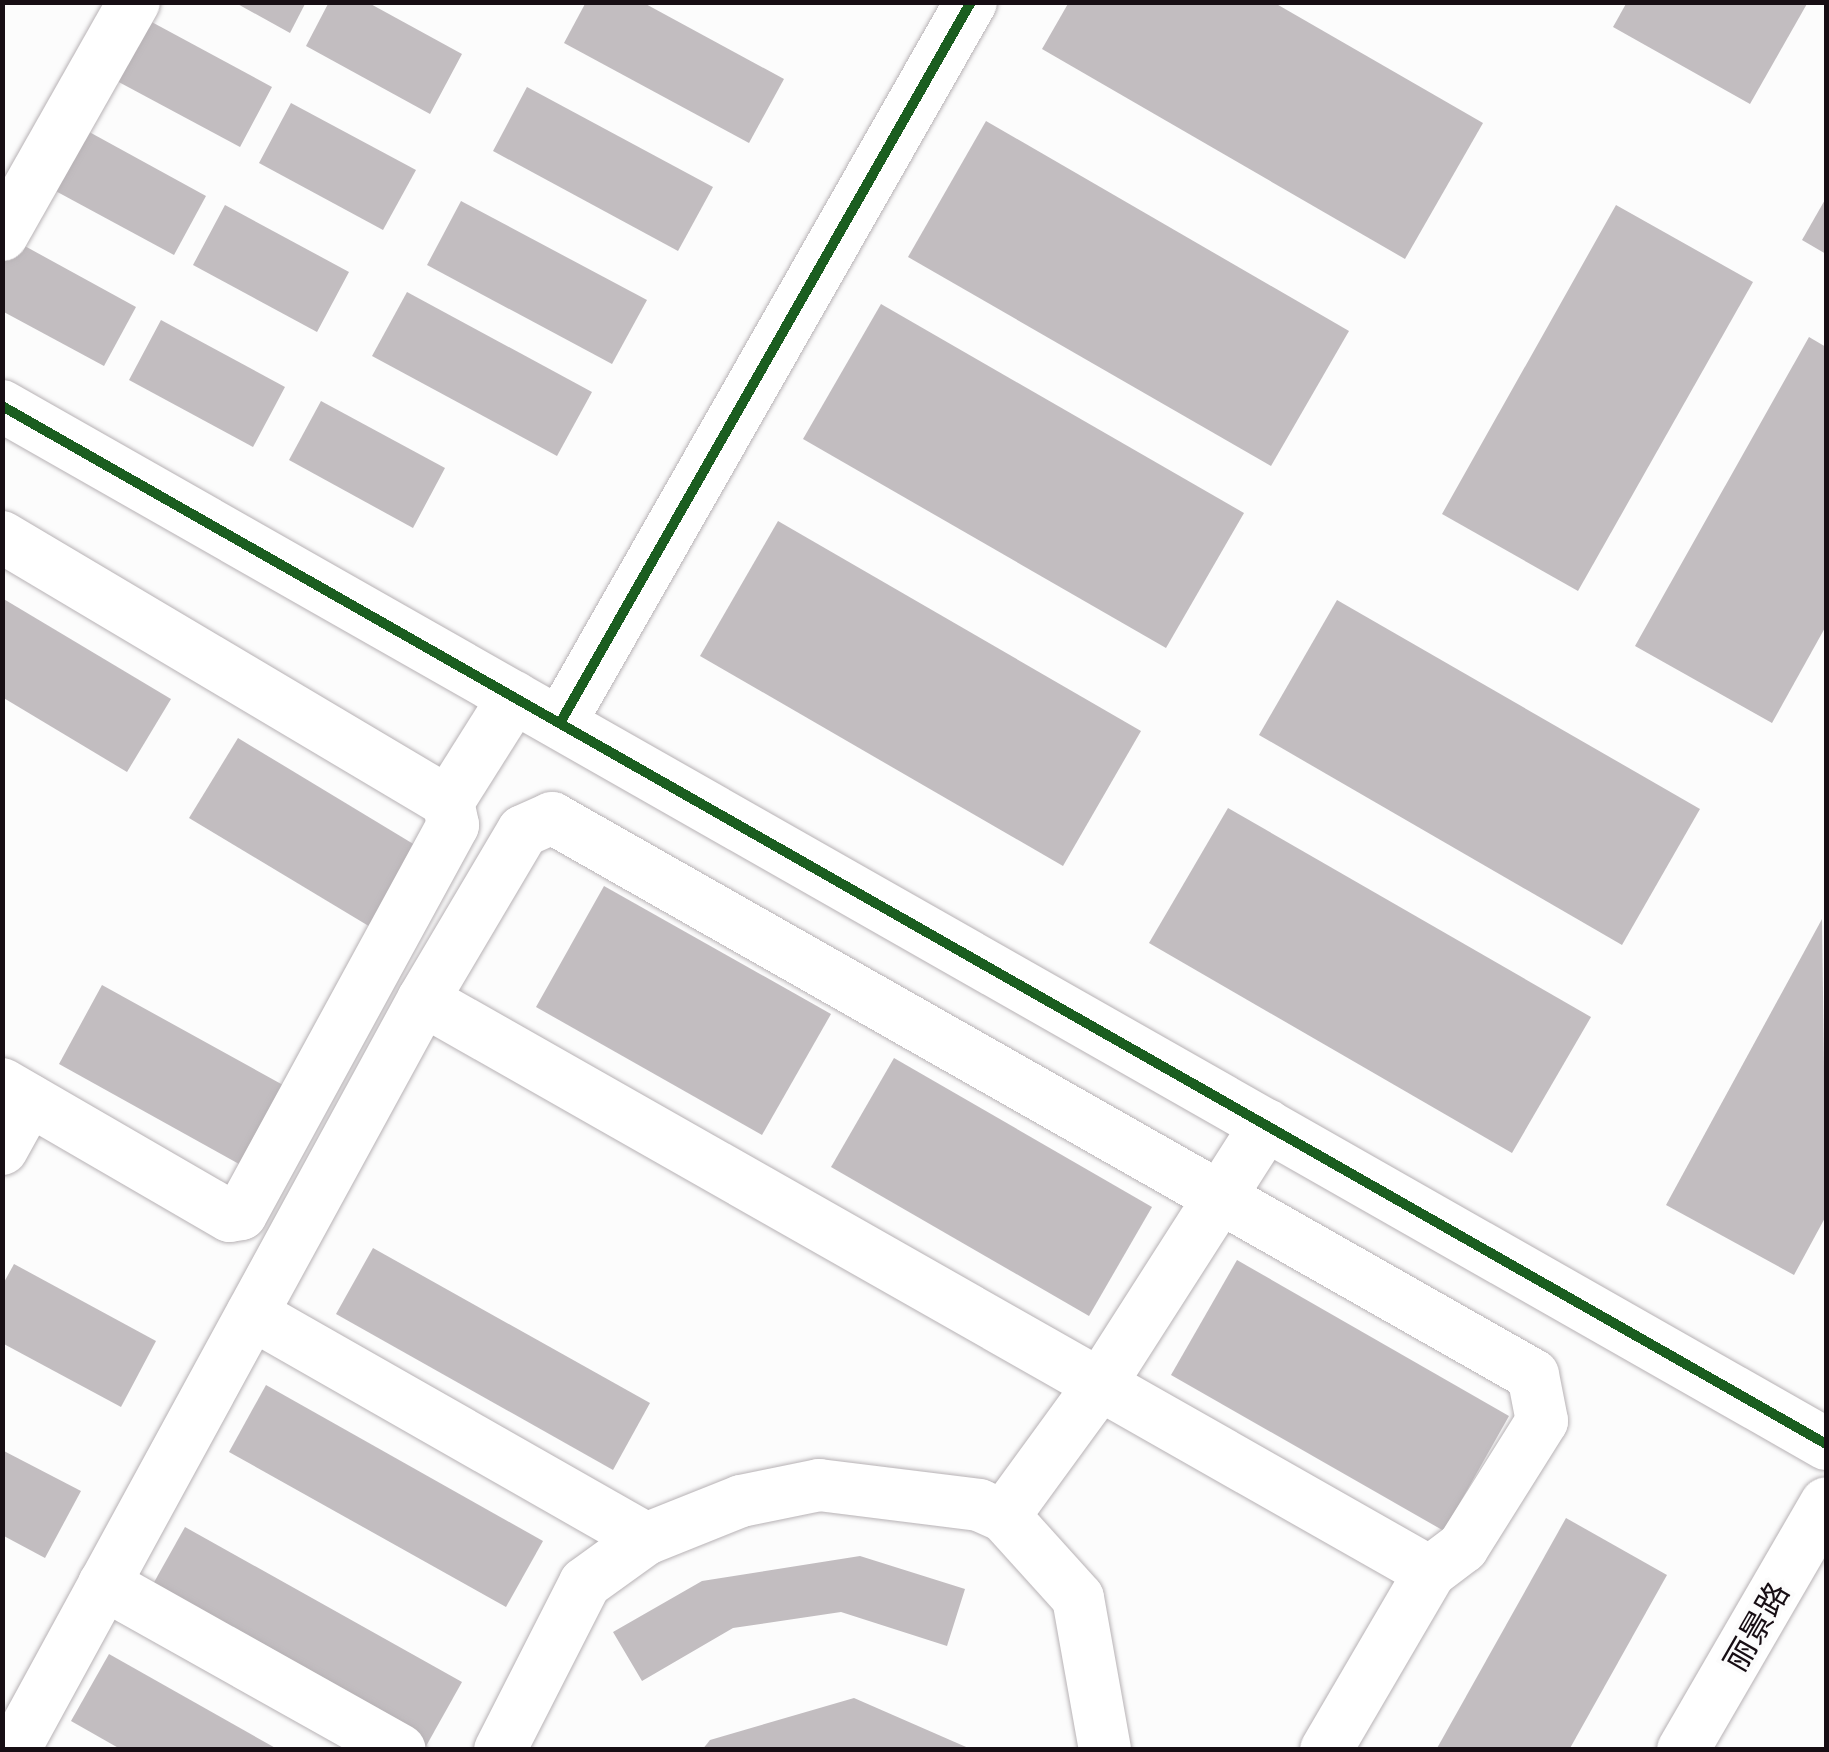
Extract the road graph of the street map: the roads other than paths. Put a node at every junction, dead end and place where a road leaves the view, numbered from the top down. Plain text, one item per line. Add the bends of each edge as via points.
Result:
1 (134, 2) edge
2 (971, 2) edge
3 (2, 235) edge
4 (2, 406) edge
5 (2, 537) edge
6 (514, 697) junction
7 (560, 723) junction
8 (448, 802) junction
9 (423, 1000) junction
10 (16, 1092) edge
11 (1266, 1125) junction
12 (2, 1149) edge
13 (1220, 1196) junction
14 (252, 1314) junction
15 (1103, 1380) junction
16 (1826, 1444) edge
17 (1826, 1503) edge
18 (1004, 1516) junction
19 (646, 1539) junction
20 (1430, 1572) junction
21 (104, 1584) junction
22 (14, 1750) edge
23 (400, 1750) edge
24 (500, 1750) edge
25 (1105, 1750) edge
26 (1326, 1750) edge
27 (1683, 1750) edge

1 - 3 street
2 - 7 street
4 - 6 street
5 - 8 street
6 - 7 street
6 - 8 street
7 - 11 street
8 - 10 street via 453,826 241,1214 230,1216
9 - 13 street via 522,832 552,818
9 - 14 street
9 - 15 street
10 - 12 street
11 - 13 street
11 - 16 street
13 - 15 street
13 - 20 street via 1533,1375 1543,1390 1542,1421 1463,1547
14 - 19 street
14 - 21 street
15 - 18 street
15 - 20 street
17 - 27 street, 丽景路
18 - 19 street via 979,1505 818,1485 741,1501
18 - 25 street via 1078,1598
19 - 24 street via 585,1583
20 - 26 street
21 - 22 street
21 - 23 street

